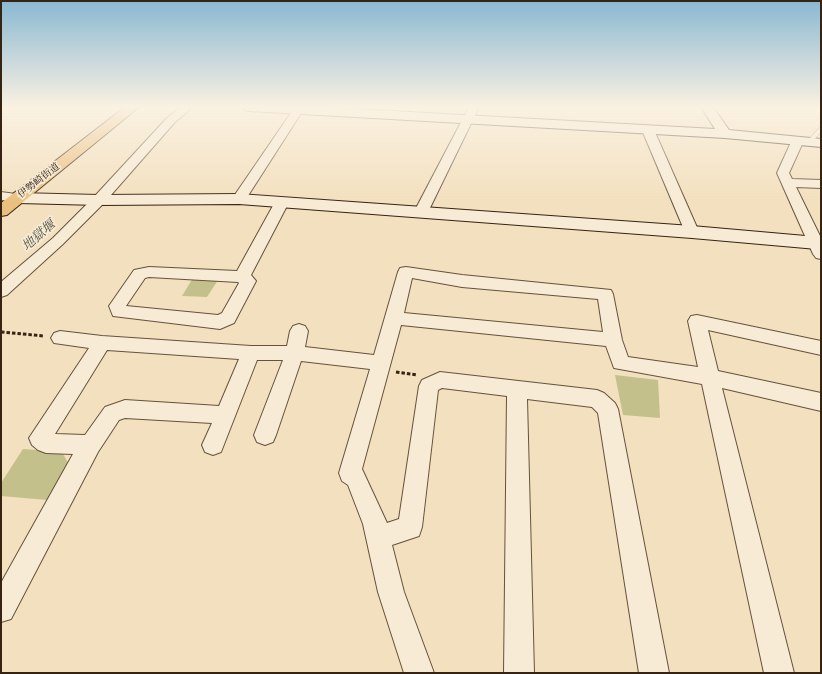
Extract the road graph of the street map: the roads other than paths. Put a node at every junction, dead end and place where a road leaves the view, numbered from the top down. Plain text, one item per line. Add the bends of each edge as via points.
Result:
1 (90, 138) edge
2 (154, 138) edge
3 (279, 138) edge
4 (458, 138) edge
5 (652, 138) edge
6 (779, 138) edge
7 (810, 141) edge
8 (788, 184) junction
9 (821, 184) edge
10 (9, 197) edge
11 (239, 199) junction
12 (99, 200) junction
13 (282, 202) junction
14 (1, 211) edge
15 (421, 212) junction
16 (692, 232) junction
17 (819, 248) edge
18 (242, 277) junction
19 (1, 291) edge
20 (394, 318) junction
21 (300, 331) dead end
22 (60, 338) road end
23 (613, 340) junction
24 (102, 342) junction
25 (821, 348) edge
26 (251, 353) junction
27 (295, 353) junction
28 (380, 366) junction
29 (709, 377) junction
30 (517, 390) junction
31 (821, 402) edge
32 (226, 415) junction
33 (265, 435) dead end
34 (90, 445) junction
35 (213, 445) dead end
36 (378, 538) junction
37 (1, 609) edge
38 (419, 673) edge
39 (520, 673) edge
40 (654, 673) edge
41 (779, 673) edge

1 - 10 main road, 伊勢崎街道
2 - 12 street
3 - 11 street
4 - 15 street
5 - 16 street
6 - 7 street
7 - 8 street via 784,173
8 - 9 street
8 - 17 street
10 - 12 street
10 - 14 main road, 伊勢崎街道
11 - 12 street
11 - 13 street
12 - 19 street via 58,241
13 - 15 street
13 - 18 street
15 - 16 street
16 - 17 street
18 - 18 street via 248,281 228,318 220,322 120,312 117,306 140,274 149,272
20 - 23 street
20 - 23 street via 406,272 462,281 605,294
20 - 28 street
21 - 27 street
22 - 24 street
23 - 29 street via 621,363
24 - 26 street
24 - 34 street via 40,438 46,443
25 - 29 street via 697,321
26 - 27 street
26 - 32 street
27 - 28 street
27 - 33 street
28 - 36 street via 350,473 356,478 375,524
29 - 31 street
29 - 41 street
30 - 36 street via 440,380 429,386 410,527
30 - 39 street
30 - 40 street via 597,399 608,409
32 - 34 street via 126,409 112,413
32 - 35 street
34 - 37 street
36 - 38 street via 391,592

